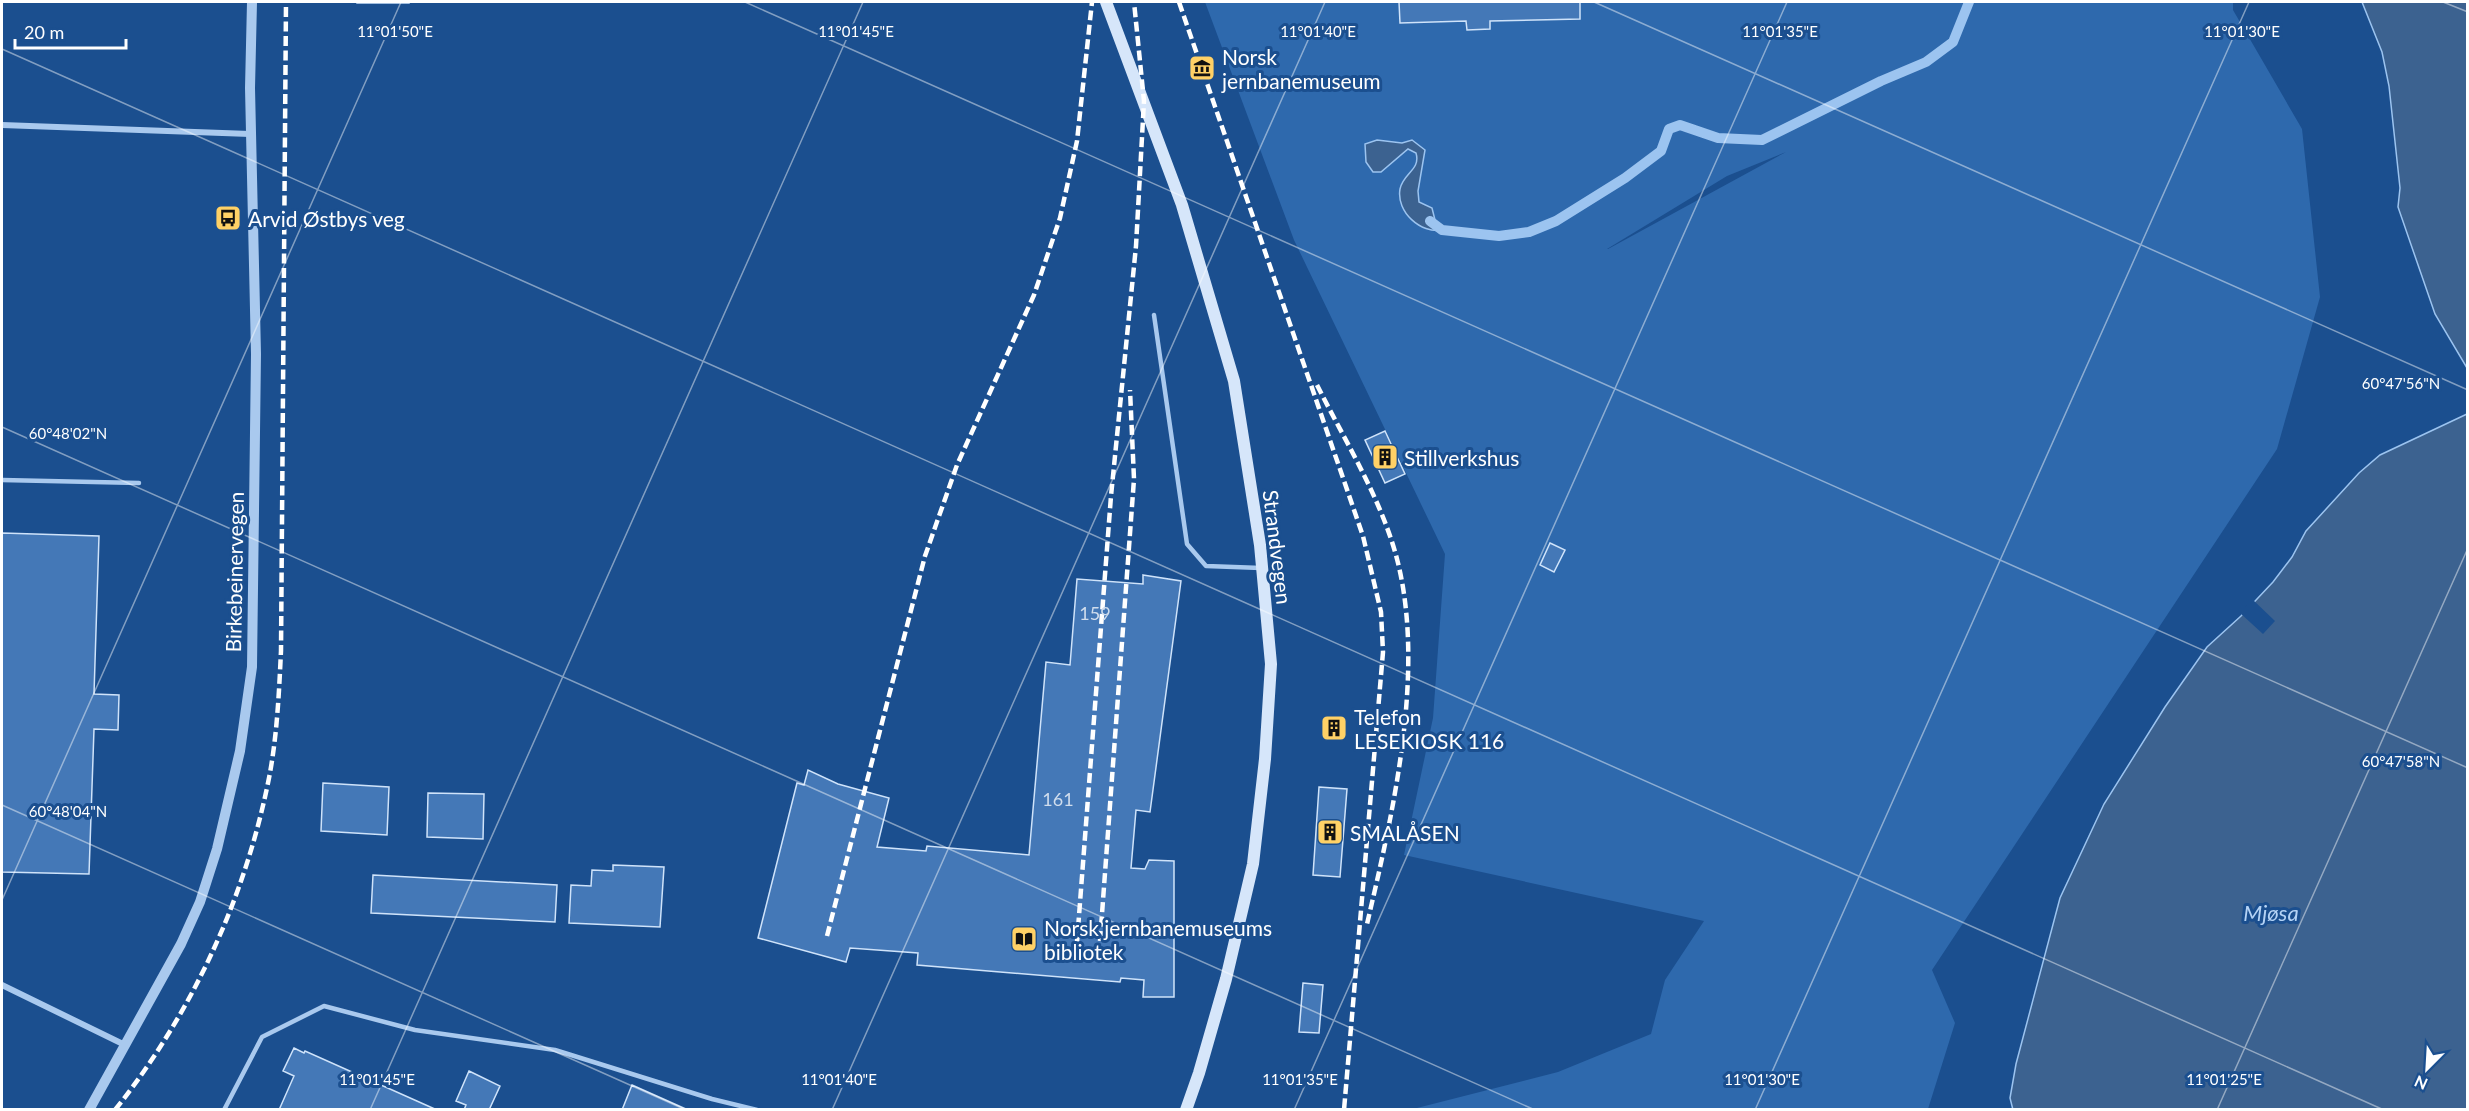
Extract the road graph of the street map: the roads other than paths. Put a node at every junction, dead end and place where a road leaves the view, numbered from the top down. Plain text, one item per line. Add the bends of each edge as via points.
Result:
1 (252, 2) edge
2 (1106, 2) edge
3 (2, 125) edge
4 (250, 134) junction
5 (1154, 315) dead end
6 (2, 480) edge
7 (138, 483) dead end
8 (1263, 568) junction
9 (2, 985) edge
10 (125, 1045) junction
11 (89, 1110) edge
12 (224, 1110) edge
13 (757, 1110) edge
14 (1186, 1110) edge

1 - 4 street, Birkebeinervegen
2 - 8 main road, Strandvegen via 1182,205 1234,381
3 - 4 street
4 - 10 street, Birkebeinervegen via 256,354 252,667 240,751 205,889 181,944
5 - 8 lane via 1187,544 1206,566
6 - 7 lane
8 - 14 main road, Strandvegen via 1271,664 1253,864 1226,979
9 - 10 street
10 - 11 street, Birkebeinervegen
12 - 13 lane via 262,1037 324,1006 415,1030 555,1050

